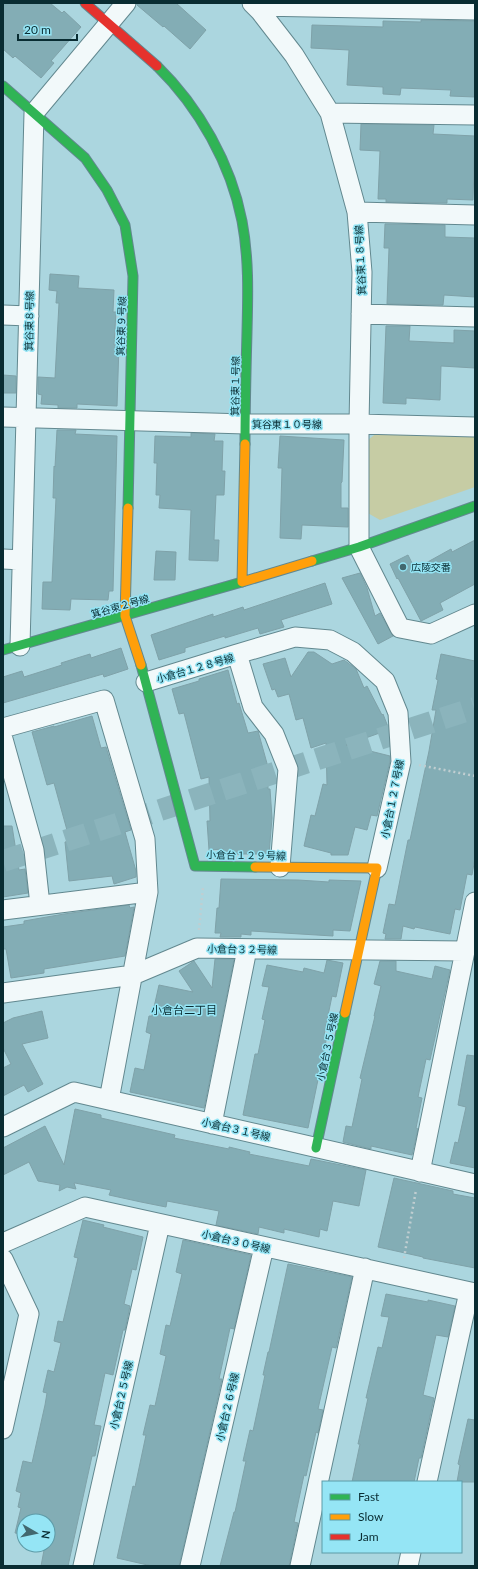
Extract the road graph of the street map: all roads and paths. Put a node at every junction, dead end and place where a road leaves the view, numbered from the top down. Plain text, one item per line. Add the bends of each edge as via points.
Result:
1 (85, 3) edge
2 (126, 3) edge
3 (254, 5) edge
4 (475, 10) edge
5 (108, 23) junction
6 (3, 86) edge
7 (34, 113) junction
8 (330, 113) junction
9 (475, 115) edge
10 (357, 212) junction
11 (475, 215) edge
12 (361, 314) junction
13 (3, 315) edge
14 (29, 316) junction
15 (475, 318) edge
16 (3, 417) edge
17 (26, 418) junction
18 (129, 420) junction
19 (246, 424) junction
20 (359, 424) junction
21 (475, 427) edge
22 (475, 506) edge
23 (360, 547) junction
24 (3, 559) edge
25 (22, 560) junction
26 (242, 582) junction
27 (475, 614) edge
28 (125, 616) junction
29 (12, 648) edge
30 (237, 654) junction
31 (146, 682) junction
32 (3, 728) edge
33 (3, 739) edge
34 (401, 762) junction
35 (475, 776) edge
36 (195, 866) junction
37 (280, 867) junction
38 (377, 868) junction
39 (148, 892) junction
40 (475, 902) edge
41 (40, 905) junction
42 (3, 910) edge
43 (197, 948) junction
44 (247, 949) junction
45 (360, 950) junction
46 (464, 951) junction
47 (133, 975) junction
48 (3, 993) edge
49 (109, 1100) junction
50 (212, 1124) junction
51 (3, 1126) edge
52 (316, 1148) junction
53 (420, 1172) junction
54 (475, 1184) edge
55 (160, 1224) junction
56 (3, 1243) edge
57 (264, 1247) junction
58 (3, 1259) edge
59 (365, 1268) junction
60 (401, 1276) junction
61 (472, 1292) edge
62 (3, 1429) edge
63 (427, 1481) edge
64 (411, 1553) edge
65 (83, 1566) edge
66 (190, 1566) edge
67 (300, 1566) edge
68 (408, 1566) edge

1 - 5 street, 箕谷東１号線
2 - 5 street
3 - 4 street
3 - 8 street, 箕谷東１８号線 via 294,55
5 - 7 street
5 - 19 street, 箕谷東１号線 via 162,71 183,96 202,124 235,192 245,235 247,258
6 - 7 street, 箕谷東９号線
7 - 14 street, 箕谷東８号線
7 - 18 street, 箕谷東９号線 via 85,158 107,190 125,225 133,276
8 - 9 street
8 - 10 street, 箕谷東１８号線
10 - 11 street
10 - 12 street, 箕谷東１８号線 via 362,272
12 - 15 street
12 - 20 street, 箕谷東１８号線
13 - 14 street
14 - 17 street, 箕谷東８号線
16 - 17 street, 箕谷東１０号線
17 - 18 street, 箕谷東１０号線
17 - 25 street, 箕谷東８号線
18 - 19 street, 箕谷東１０号線
18 - 28 street, 箕谷東９号線
19 - 20 street, 箕谷東１０号線
19 - 26 street, 箕谷東１号線
20 - 21 street, 箕谷東１０号線
20 - 23 street, 箕谷東１８号線
22 - 23 street
23 - 26 street
23 - 27 street via 400,628 431,634
24 - 25 street
25 - 29 street, 箕谷東８号線
26 - 28 street, 箕谷東２号線
28 - 29 street, 箕谷東２号線
28 - 31 street, 小倉台１２９号線
30 - 31 street, 小倉台１２８号線
30 - 34 street, 小倉台１２７号線 via 294,637 330,640 353,652 384,681 398,713
30 - 37 street, 小倉台１２８号線 via 253,707 274,734 288,769
31 - 36 street, 小倉台１２９号線
32 - 39 street via 104,700 145,839
33 - 41 street via 34,850
34 - 35 path
34 - 38 street, 小倉台１２７号線
36 - 37 street, 小倉台１２９号線
36 - 43 path via 204,878
37 - 38 street, 小倉台１２９号線
38 - 45 street
39 - 41 street
39 - 47 street
40 - 46 street
41 - 42 street
43 - 44 street, 小倉台３２号線
43 - 47 street, 小倉台３２号線
44 - 45 street, 小倉台３２号線
44 - 50 street
45 - 46 street, 小倉台３２号線
45 - 52 street, 小倉台３５号線
46 - 53 street
47 - 48 street, 小倉台３２号線
47 - 49 street
49 - 50 street, 小倉台３１号線
49 - 51 street, 小倉台３１号線 via 74,1092
50 - 52 street, 小倉台３１号線
52 - 53 street, 小倉台３１号線
53 - 54 street, 小倉台３１号線
53 - 60 path
55 - 56 street, 小倉台３０号線 via 85,1207
55 - 57 street, 小倉台３０号線
55 - 65 street, 小倉台２５号線
57 - 59 street, 小倉台３０号線
57 - 66 street, 小倉台２６号線
58 - 62 street via 29,1314
59 - 60 street, 小倉台３０号線
59 - 67 street
60 - 61 street, 小倉台３０号線
61 - 63 street
64 - 68 street

